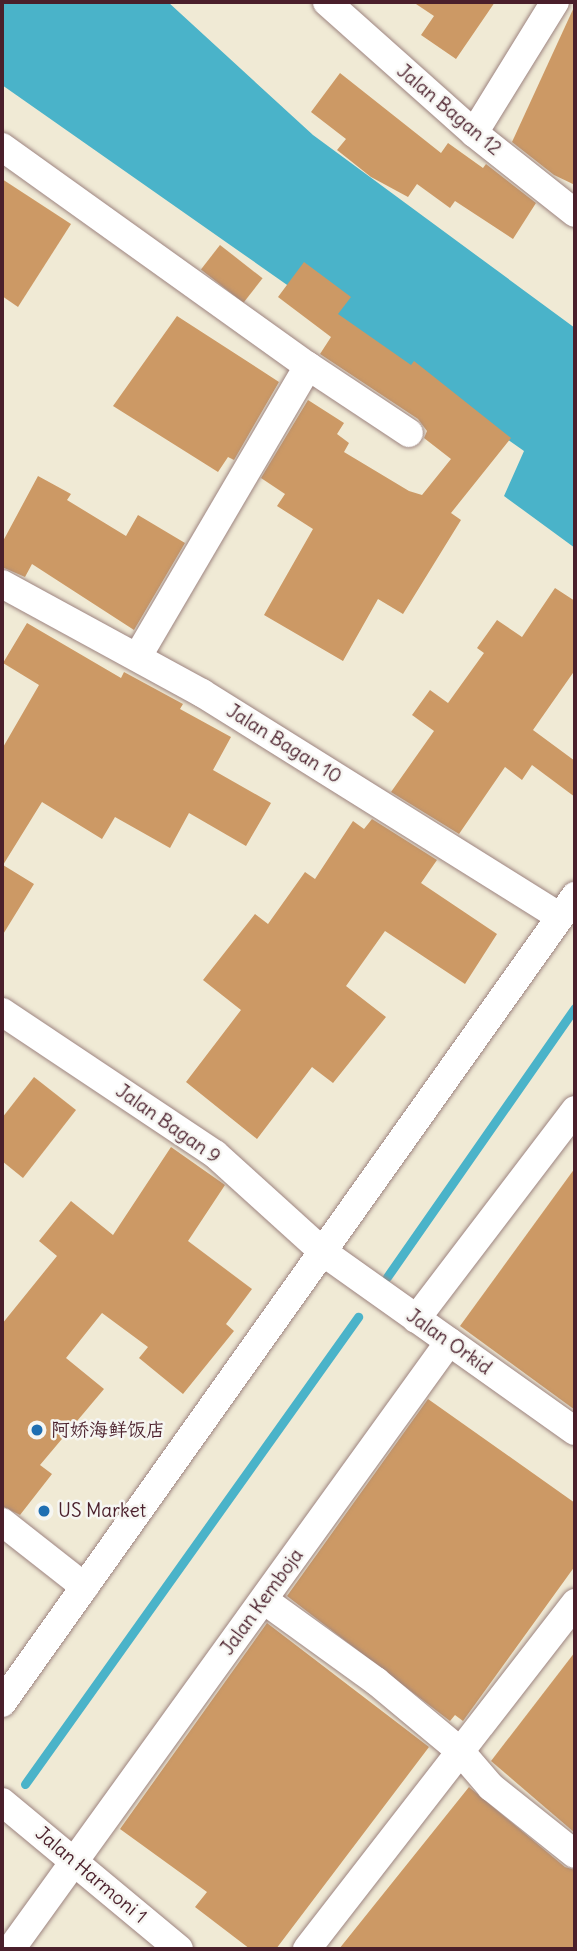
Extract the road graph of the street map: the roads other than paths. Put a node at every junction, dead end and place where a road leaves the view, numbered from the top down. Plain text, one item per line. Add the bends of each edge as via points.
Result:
1 (327, 2) edge
2 (555, 2) edge
3 (474, 133) junction
4 (2, 147) edge
5 (575, 213) edge
6 (308, 366) junction
7 (409, 433) dead end
8 (2, 584) edge
9 (138, 656) junction
10 (568, 906) edge
11 (2, 1012) edge
12 (574, 1114) edge
13 (323, 1252) junction
14 (416, 1320) junction
15 (449, 1342) junction
16 (575, 1431) edge
17 (2, 1522) edge
18 (85, 1587) junction
19 (264, 1600) junction
20 (575, 1603) edge
21 (2, 1703) edge
22 (460, 1751) junction
23 (2, 1802) edge
24 (575, 1854) edge
25 (76, 1863) junction
26 (11, 1949) edge
27 (179, 1949) edge
28 (307, 1949) edge

1 - 3 street, Jalan Bagan 12
2 - 3 street
3 - 5 street, Jalan Bagan 12
4 - 6 street
6 - 7 street
6 - 9 street
8 - 9 street, Jalan Bagan 10
9 - 10 street, Jalan Bagan 10
10 - 13 street
11 - 13 street, Jalan Bagan 9 via 215,1154
12 - 14 street
13 - 14 street, Jalan Orkid
13 - 18 street
14 - 15 street, Jalan Orkid
15 - 16 street, Jalan Orkid
15 - 19 street, Jalan Kemboja
17 - 18 street
18 - 21 street
19 - 22 street via 376,1681
19 - 25 street, Jalan Kemboja
20 - 22 street
22 - 24 street via 491,1787
22 - 28 street
23 - 25 street, Jalan Harmoni 1
25 - 26 street, Jalan Kemboja
25 - 27 street, Jalan Harmoni 1

